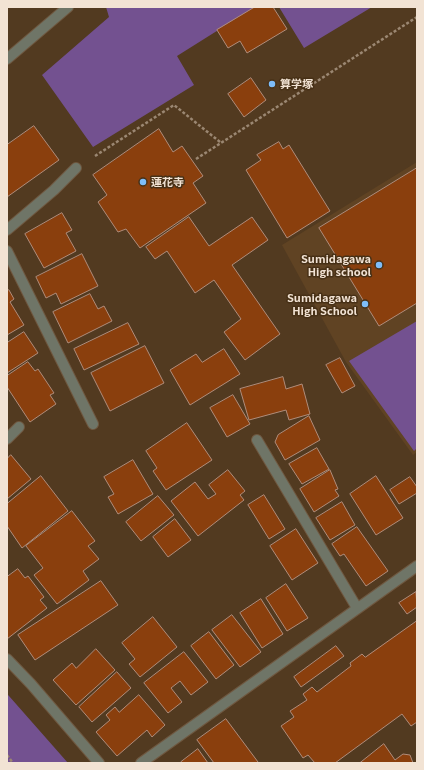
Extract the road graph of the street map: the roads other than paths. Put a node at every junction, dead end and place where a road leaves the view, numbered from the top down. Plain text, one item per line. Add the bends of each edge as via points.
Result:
1 (68, 7) edge
2 (7, 59) edge
3 (76, 168) road end
4 (7, 230) edge
5 (7, 251) edge
6 (93, 424) dead end
7 (19, 427) dead end
8 (7, 439) edge
9 (257, 440) dead end
10 (417, 566) edge
11 (357, 608) junction
12 (7, 659) edge
13 (99, 763) edge
14 (141, 763) edge

1 - 2 street
3 - 4 street
5 - 6 street
7 - 8 street
9 - 11 street
10 - 11 street
11 - 14 street
12 - 13 street

